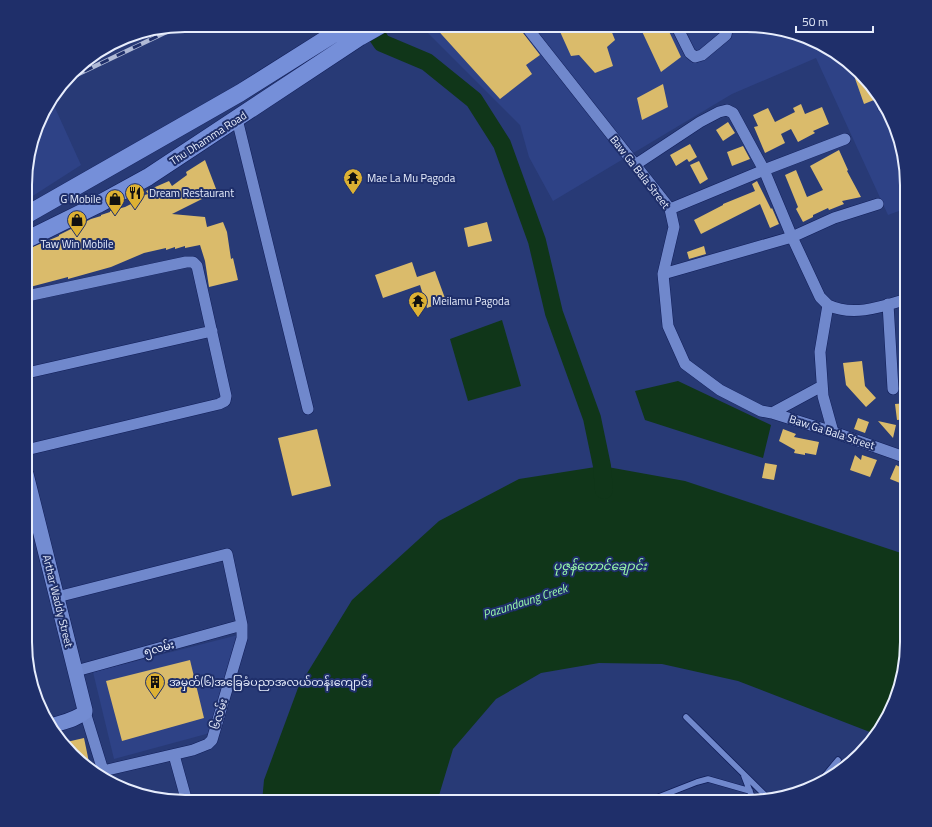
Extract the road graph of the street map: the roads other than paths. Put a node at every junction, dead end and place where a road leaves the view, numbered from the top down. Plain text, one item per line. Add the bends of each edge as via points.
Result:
1 (337, 32) edge
2 (370, 32) edge
3 (530, 32) edge
4 (679, 32) edge
5 (727, 32) edge
6 (237, 119) junction
7 (845, 138) dead end
8 (635, 165) junction
9 (764, 170) junction
10 (878, 204) dead end
11 (670, 209) junction
12 (32, 212) edge
13 (32, 237) edge
14 (792, 237) junction
15 (663, 274) junction
16 (32, 295) edge
17 (900, 301) edge
18 (888, 304) junction
19 (828, 305) junction
20 (212, 331) junction
21 (32, 372) edge
22 (822, 386) junction
23 (893, 389) dead end
24 (308, 409) dead end
25 (772, 413) junction
26 (833, 432) junction
27 (32, 449) edge
28 (900, 456) edge
29 (32, 498) edge
30 (57, 597) junction
31 (242, 625) junction
32 (76, 671) junction
33 (85, 712) junction
34 (686, 717) dead end
35 (56, 725) edge
36 (174, 755) junction
37 (838, 760) dead end
38 (103, 771) edge
39 (828, 772) edge
40 (107, 774) edge
41 (744, 774) junction
42 (750, 791) junction
43 (764, 794) edge
44 (185, 795) edge
45 (664, 795) edge
46 (751, 795) edge

1 - 12 main road, Thu Dhamma Road via 240,93
2 - 6 main road, Thu Dhamma Road
3 - 8 street, Baw Ga Bala Street
4 - 5 street via 690,54 695,57 702,55
6 - 13 main road, Thu Dhamma Road via 148,177
6 - 24 street
7 - 9 street
8 - 9 street via 700,122 727,110 732,113
8 - 11 street, Baw Ga Bala Street
9 - 11 street
9 - 14 street
10 - 14 street via 834,218
11 - 15 street, Baw Ga Bala Street via 674,227
14 - 15 street
14 - 19 street via 820,297
15 - 25 street, Baw Ga Bala Street via 668,326 685,364 720,390 761,411
16 - 20 street via 193,262 197,266
17 - 18 street
18 - 19 street via 859,311 844,311
18 - 23 street
19 - 22 street via 820,352
20 - 21 street
20 - 27 street via 226,396 224,401
22 - 25 street
22 - 26 street
25 - 26 street, Baw Ga Bala Street
26 - 28 street, Baw Ga Bala Street
29 - 30 main road, Arthar Waddy Street
30 - 31 street, ၆လမ်း via 227,554
30 - 32 main road, Arthar Waddy Street
31 - 32 street, ၅လမ်း
31 - 36 street, ၆လမ်း via 242,638 212,740 193,750
32 - 33 main road, Arthar Waddy Street
33 - 35 main road via 72,720
33 - 38 street
34 - 41 lane
36 - 40 street, ၆လမ်း
36 - 44 street
37 - 39 lane
41 - 42 lane
41 - 43 lane
42 - 45 lane via 708,779
42 - 46 lane

